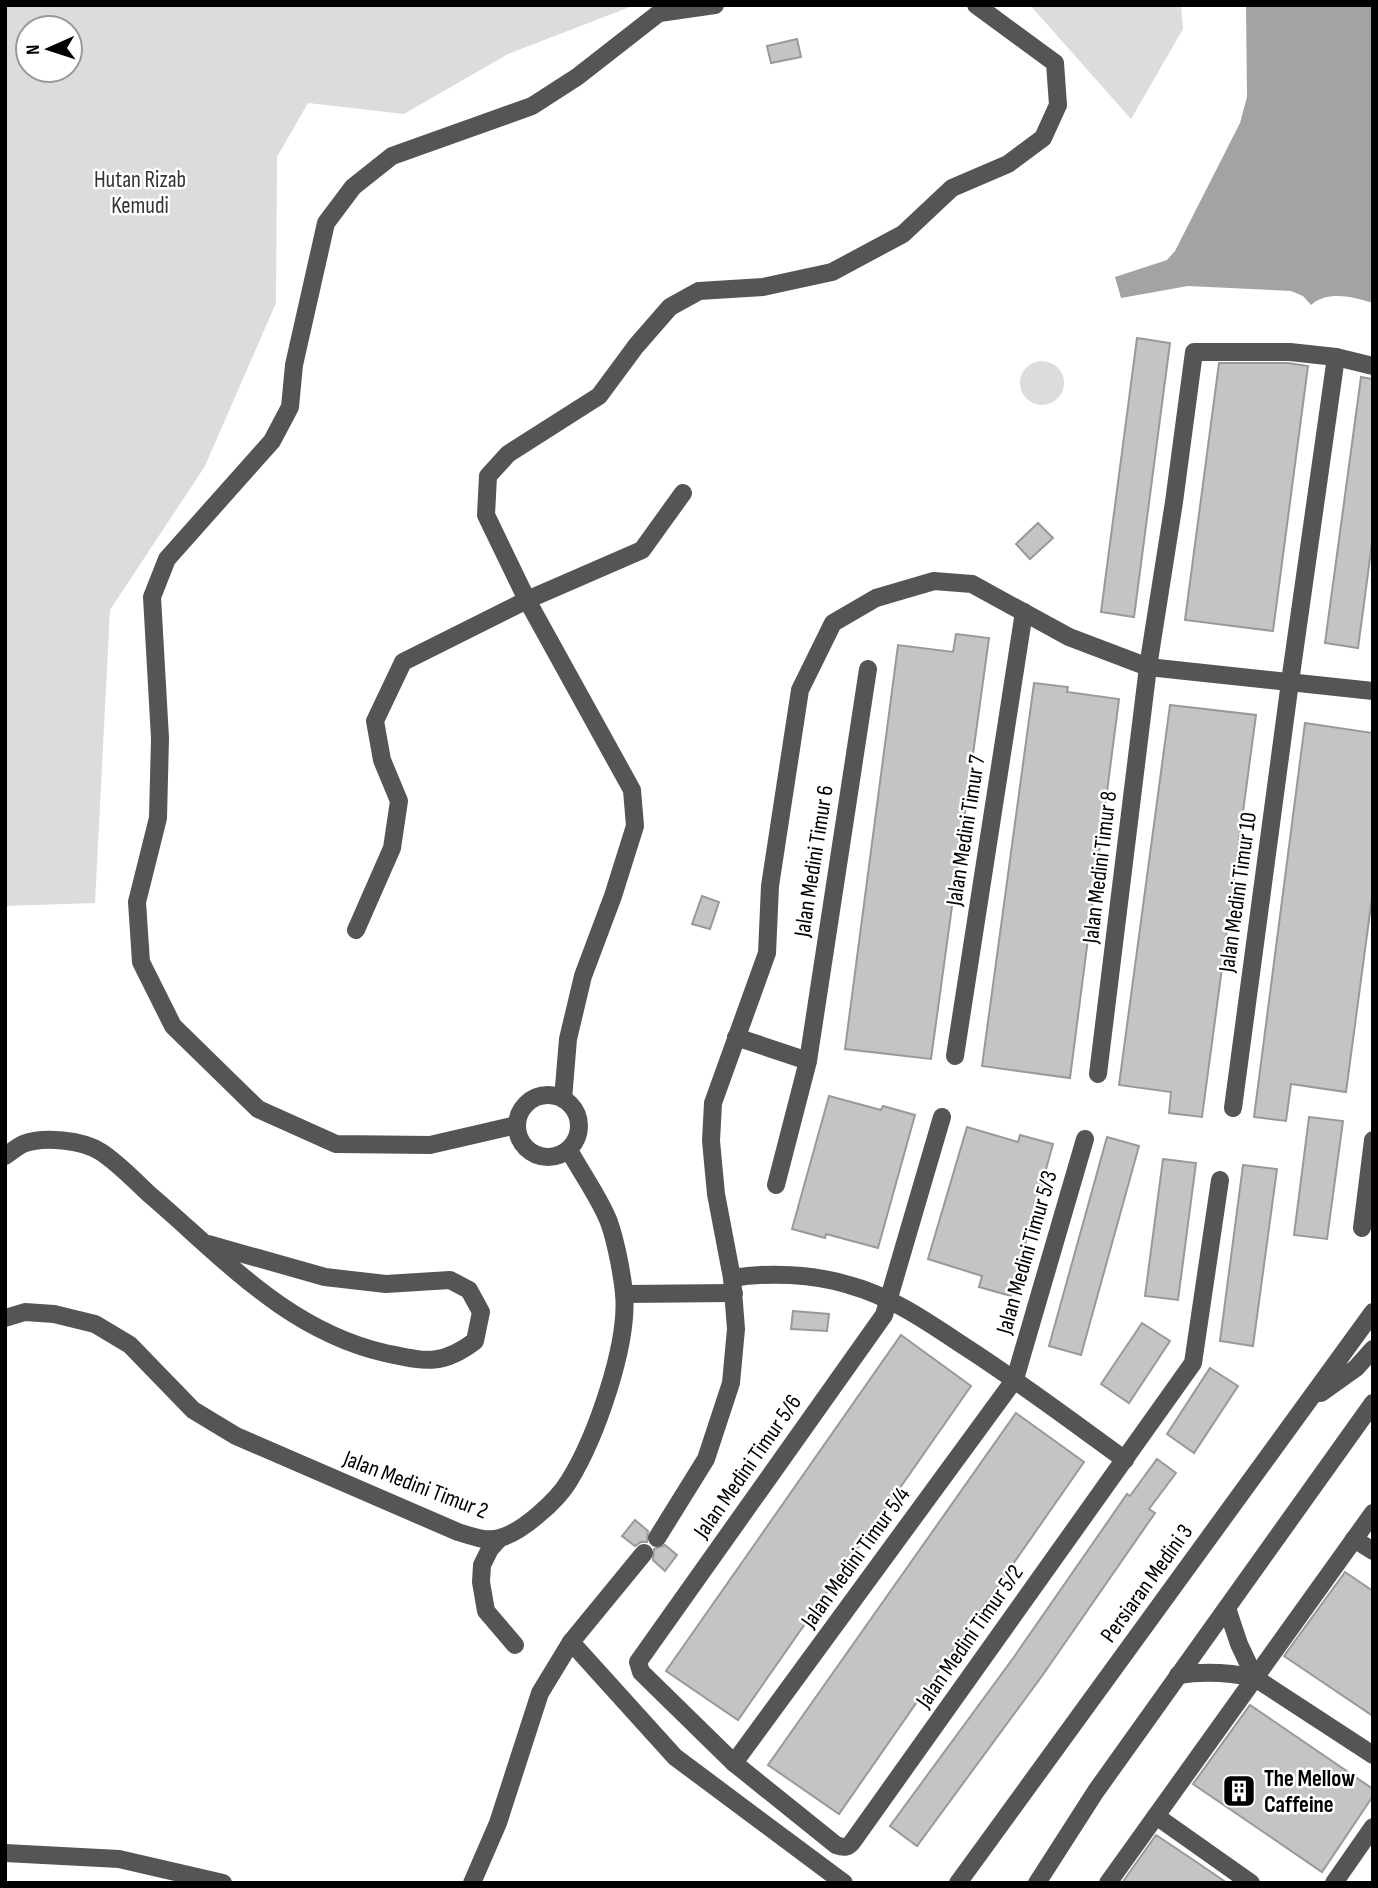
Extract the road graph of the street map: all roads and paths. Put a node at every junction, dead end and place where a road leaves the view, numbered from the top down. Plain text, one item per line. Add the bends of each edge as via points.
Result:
1 (715, 5) edge
2 (976, 5) edge
3 (1336, 358) junction
4 (1373, 366) edge
5 (684, 493) dead end
6 (527, 600) junction
7 (1024, 612) junction
8 (1148, 667) junction
9 (867, 669) dead end
10 (1290, 682) junction
11 (1373, 691) edge
12 (356, 930) dead end
13 (736, 1037) junction
14 (955, 1056) dead end
15 (808, 1061) junction
16 (1098, 1074) dead end
17 (563, 1099) junction
18 (1233, 1108) dead end
19 (942, 1118) dead end
20 (517, 1125) junction
21 (1085, 1139) dead end
22 (1373, 1140) edge
23 (569, 1150) junction
24 (5, 1156) edge
25 (1220, 1180) dead end
26 (776, 1185) dead end
27 (1362, 1228) dead end
28 (208, 1244) junction
29 (733, 1285) junction
30 (624, 1294) junction
31 (889, 1300) junction
32 (1373, 1312) edge
33 (5, 1318) edge
34 (1373, 1349) edge
35 (1014, 1379) junction
36 (1306, 1403) junction
37 (1373, 1403) edge
38 (1125, 1460) junction
39 (1373, 1513) edge
40 (657, 1538) dead end
41 (499, 1539) junction
42 (1354, 1539) junction
43 (1373, 1551) edge
44 (644, 1553) dead end
45 (1227, 1608) junction
46 (571, 1642) junction
47 (515, 1645) dead end
48 (1178, 1675) junction
49 (1255, 1678) junction
50 (1373, 1755) edge
51 (734, 1763) junction
52 (1156, 1816) junction
53 (1373, 1828) edge
54 (5, 1853) edge
55 (223, 1883) edge
56 (472, 1883) edge
57 (844, 1883) edge
58 (958, 1883) edge
59 (1037, 1883) edge
60 (1108, 1883) edge
61 (1251, 1883) edge
62 (1334, 1883) edge

1 - 20 street via 659,13 532,106 392,156 353,187 326,223 294,365 290,407 272,441 167,559 152,597 160,738 158,818 137,902 141,962 173,1026 258,1109 336,1144 430,1145
2 - 6 street via 1055,63 1058,105 1043,138 1008,164 952,188 903,234 832,272 763,287 699,290 670,307 599,396 508,454 488,476 486,515
3 - 4 street
3 - 8 street, Jalan Medini Timur 8 via 1290,352 1194,352
3 - 10 street, Jalan Medini Timur 10
5 - 6 street via 642,550
6 - 12 street via 403,662 388,690 374,720 382,760 399,801 392,848
6 - 17 street via 632,790 635,826 583,976 568,1039
7 - 8 street via 1069,637
7 - 13 street via 972,584 934,581 876,598 833,623 800,690 770,886 766,953
7 - 14 street, Jalan Medini Timur 7
8 - 10 street
8 - 16 street, Jalan Medini Timur 8
9 - 15 street, Jalan Medini Timur 6
10 - 11 street
10 - 18 street, Jalan Medini Timur 10
13 - 15 street
13 - 29 street via 713,1103 711,1141
15 - 26 street, Jalan Medini Timur 6
17 - 20 street via 551,1095 527,1103
17 - 23 street via 574,1109 579,1123
19 - 31 street, Jalan Medini Timur 5/6
20 - 23 street via 519,1137 534,1155 546,1158
21 - 35 street, Jalan Medini Timur 5/3
22 - 27 street
23 - 30 street, Jalan Medini Timur 2 via 610,1224
24 - 28 street via 24,1144 61,1139 100,1151
25 - 38 street, Jalan Medini Timur 5/2 via 1193,1363
28 - 28 street via 243,1278 295,1317 357,1346 424,1361 455,1355 475,1341 481,1311 469,1290 450,1280 386,1284 325,1277
29 - 30 street
29 - 31 street via 753,1275 807,1278 849,1284
29 - 40 street via 732,1383 706,1459
30 - 41 street, Jalan Medini Timur 2 via 623,1332 602,1410 569,1482 548,1506
31 - 35 street
31 - 51 street, Jalan Medini Timur 5/6 via 884,1315 638,1662 641,1672
32 - 36 street, Persiaran Medini 3
33 - 41 street, Jalan Medini Timur 2 via 25,1312 95,1324 130,1345 193,1409 236,1436 458,1532
34 - 36 street via 1356,1368
35 - 38 street
35 - 51 street, Jalan Medini Timur 5/4
36 - 58 street, Persiaran Medini 3
37 - 45 street
38 - 51 street, Jalan Medini Timur 5/2 via 850,1846 836,1845
39 - 42 street
41 - 47 street via 482,1565 481,1582 486,1611
42 - 43 street
42 - 49 street
44 - 46 street
45 - 48 street
45 - 49 street
46 - 56 street via 540,1693 498,1823
46 - 57 street via 675,1757
48 - 49 street via 1207,1671
48 - 59 street
49 - 50 street
49 - 52 street
52 - 60 street
52 - 61 street
53 - 62 street
54 - 55 street via 119,1859

